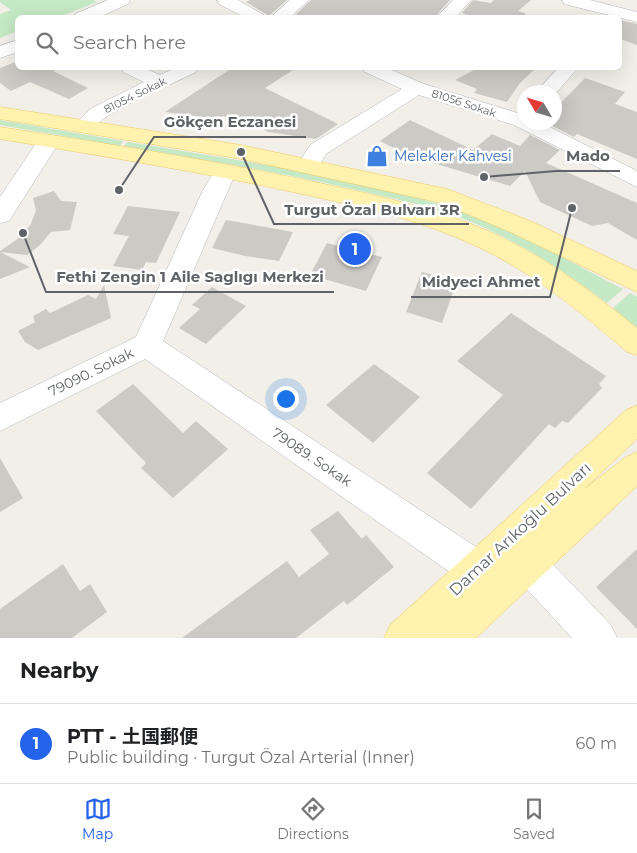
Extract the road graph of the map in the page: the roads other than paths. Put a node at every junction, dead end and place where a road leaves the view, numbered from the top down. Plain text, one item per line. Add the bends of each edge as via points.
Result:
1 (122, 0) edge
2 (224, 0) edge
3 (301, 0) edge
4 (463, 0) edge
5 (570, 0) edge
6 (619, 10) edge
7 (88, 15) edge
8 (255, 15) edge
9 (282, 15) edge
10 (447, 15) edge
11 (637, 17) edge
12 (15, 45) edge
13 (0, 52) edge
14 (134, 70) edge
15 (185, 70) edge
16 (382, 70) edge
17 (566, 70) edge
18 (161, 83) junction
19 (552, 85) edge
20 (417, 88) junction
21 (0, 113) edge
22 (517, 118) edge
23 (85, 126) junction
24 (542, 130) edge
25 (0, 133) edge
26 (49, 141) junction
27 (308, 166) junction
28 (226, 172) junction
29 (637, 180) edge
30 (0, 215) edge
31 (637, 282) edge
32 (637, 344) edge
33 (147, 345) junction
34 (0, 418) edge
35 (637, 419) edge
36 (637, 467) edge
37 (528, 564) junction
38 (477, 569) junction
39 (403, 638) edge
40 (449, 638) edge
41 (598, 638) edge

1 - 7 street
2 - 8 street
3 - 9 street
4 - 10 street
5 - 6 street
6 - 11 street
12 - 13 street
14 - 18 street
15 - 18 street, 81054 Sokak
16 - 20 street, 81056 Sokak
17 - 19 street
18 - 23 street, 81054 Sokak via 97,113
20 - 22 street, 81056 Sokak
20 - 27 street via 318,150
21 - 23 main road
23 - 27 main road
24 - 29 street, 81056 Sokak
25 - 26 main road
26 - 28 main road
26 - 30 street
27 - 31 main road via 464,202
28 - 32 main road via 428,217 484,239 546,273
28 - 33 street, 79090. Sokak via 214,190
33 - 34 street, 79090. Sokak
33 - 38 street, 79089. Sokak
35 - 38 main road, Damar Arıkoğlu Bulvarı
36 - 37 main road via 613,485
37 - 40 main road
37 - 41 street
38 - 39 main road, Damar Arıkoğlu Bulvarı

